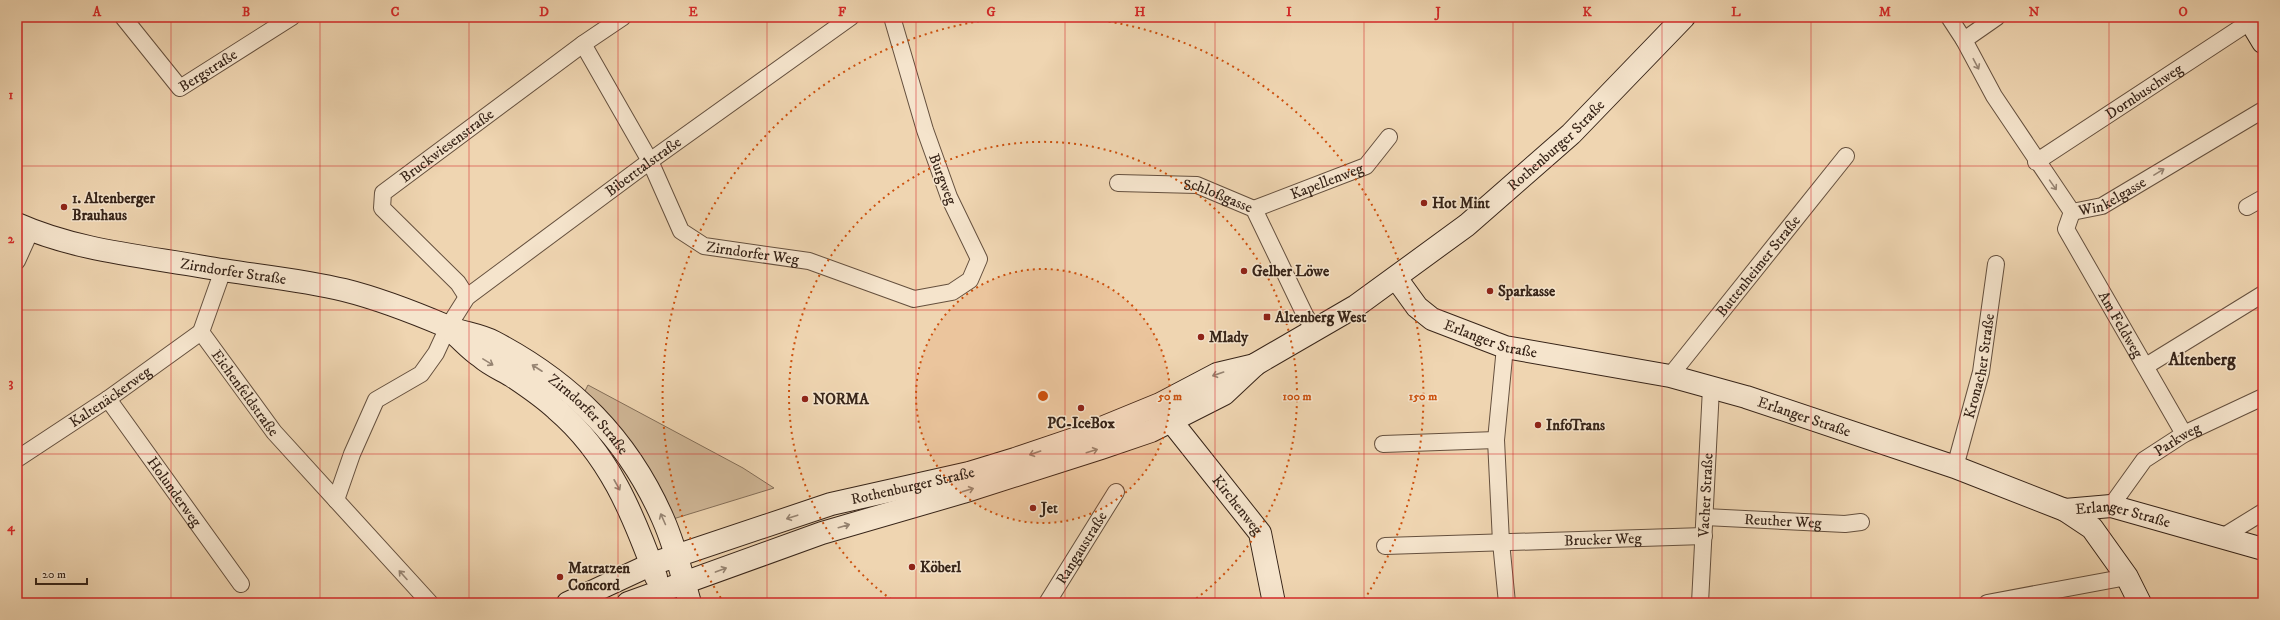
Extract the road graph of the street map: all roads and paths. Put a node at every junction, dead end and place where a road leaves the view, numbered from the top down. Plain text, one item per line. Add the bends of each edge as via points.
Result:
1 (123, 17) edge
2 (292, 17) edge
3 (623, 17) edge
4 (851, 17) edge
5 (892, 17) edge
6 (1684, 17) edge
7 (1949, 17) edge
8 (1997, 17) edge
9 (2250, 19) edge
10 (1964, 40) junction
11 (2263, 42) edge
12 (583, 44) junction
13 (2263, 110) edge
14 (1389, 137) dead end
15 (1846, 156) dead end
16 (650, 161) junction
17 (2036, 162) junction
18 (1118, 183) dead end
19 (2263, 198) edge
20 (2246, 207) dead end
21 (1254, 209) junction
22 (2072, 212) junction
23 (24, 227) edge
24 (17, 261) edge
25 (1996, 264) dead end
26 (223, 270) junction
27 (1396, 278) junction
28 (2263, 294) edge
29 (467, 297) junction
30 (914, 299) joint
31 (448, 327) junction
32 (1314, 330) junction
33 (201, 332) junction
34 (1505, 348) junction
35 (1256, 364) junction
36 (2146, 366) junction
37 (1670, 376) junction
38 (1711, 388) junction
39 (2263, 397) edge
40 (108, 399) junction
41 (1171, 421) junction
42 (2184, 434) junction
43 (1496, 440) junction
44 (1382, 444) dead end
45 (17, 459) edge
46 (1955, 466) junction
47 (1116, 492) dead end
48 (336, 500) junction
49 (2111, 506) junction
50 (2065, 510) junction
51 (2263, 512) edge
52 (1705, 518) junction
53 (1861, 522) dead end
54 (1704, 536) junction
55 (2224, 536) junction
56 (1501, 542) junction
57 (1385, 546) dead end
58 (2263, 548) edge
59 (676, 555) junction
60 (652, 564) junction
61 (2127, 577) junction
62 (684, 582) junction
63 (241, 584) dead end
64 (663, 597) edge
65 (430, 603) edge
66 (568, 603) edge
67 (628, 603) edge
68 (690, 603) edge
69 (1047, 603) edge
70 (1274, 603) edge
71 (1507, 603) edge
72 (1700, 603) edge
73 (1987, 603) edge
74 (2140, 603) edge

1 - 2 street, Bergstraße via 180,88
3 - 12 street, Bruckwiesenstraße
4 - 16 street, Biberttalstraße
5 - 30 street, Burgweg via 925,130 949,197 979,259 970,280 952,292
6 - 27 main road, Rothenburger Straße via 1571,134 1467,225
7 - 10 street, Winkelgasse
8 - 10 street
9 - 11 main road
9 - 17 street, Dornbuschweg
10 -> 17 street, Winkelgasse via 1994,96
12 - 16 street, Zirndorfer Weg
12 - 29 street, Bruckwiesenstraße via 383,193 382,208 458,283
22 -> 13 street, Winkelgasse via 2102,206
14 - 21 street, Kapellenweg via 1366,166
15 - 37 street, Buttenheimer Straße
16 - 29 street, Biberttalstraße
16 - 30 street, Zirndorfer Weg via 681,231 704,246 809,261
17 -> 22 street, Winkelgasse
18 - 21 street, Schloßgasse via 1197,185
19 - 20 street
21 - 32 street, Schloßgasse
22 - 36 street, Am Feldweg via 2066,229
23 - 24 street
23 - 26 main road, Zirndorfer Straße via 99,249
25 - 46 street, Kronacher Straße via 1981,372
26 - 31 main road, Zirndorfer Straße via 342,290 425,316
26 - 33 street
27 - 32 main road, Rothenburger Straße
27 - 34 main road, Erlanger Straße via 1417,307 1432,319
28 - 36 street
29 - 31 street, Biberttalstraße
31 - 48 street via 436,353 421,374 376,400 352,454
59 -> 31 main road, Zirndorfer Straße via 660,513 632,460 610,431 578,398 548,375 492,340
31 -> 60 main road, Zirndorfer Straße via 481,357 532,390 577,428 618,486 640,529
32 - 35 main road, Rothenburger Straße
33 - 40 street, Kaltenäckerweg
33 - 48 street, Eichenfeldstraße via 274,432
34 - 37 main road, Erlanger Straße
34 - 43 street
35 - 41 main road, Rothenburger Straße via 1224,394
35 -> 59 main road, Rothenburger Straße via 1217,374 1160,404 1015,460 832,504
36 - 42 street, Am Feldweg
37 - 38 main road, Erlanger Straße
38 - 46 main road, Erlanger Straße via 1746,396
38 - 52 street, Vacher Straße
39 - 42 street, Parkweg
40 - 45 street, Kaltenäckerweg
40 - 63 street, Holunderweg
62 -> 41 main road, Rothenburger Straße via 822,533 1101,448
41 - 70 main road, Kirchenweg via 1260,533
42 - 49 street, Parkweg via 2144,460
43 - 44 street
43 - 56 street
46 - 50 main road, Erlanger Straße
47 - 69 street, Rangaustraße
65 -> 48 street, Eichenfeldstraße
49 - 50 main road, Erlanger Straße
49 - 55 main road, Erlanger Straße
50 - 61 main road via 2092,528
51 - 55 street
52 - 53 street, Reuther Weg via 1845,524
52 - 54 street, Vacher Straße
54 - 56 street, Brucker Weg
54 - 72 street, Vacher Straße
55 - 58 main road, Erlanger Straße
56 - 57 street, Brucker Weg
56 - 71 street
59 - 60 main road, Rothenburger Straße
59 - 62 main road, Zirndorfer Straße
60 - 64 main road, Zirndorfer Straße
60 - 66 main road, Rothenburger Straße
61 - 73 street
61 - 74 main road
62 - 64 main road, Rothenburger Straße
62 - 68 main road, Zirndorfer Straße
64 - 67 main road, Rothenburger Straße

